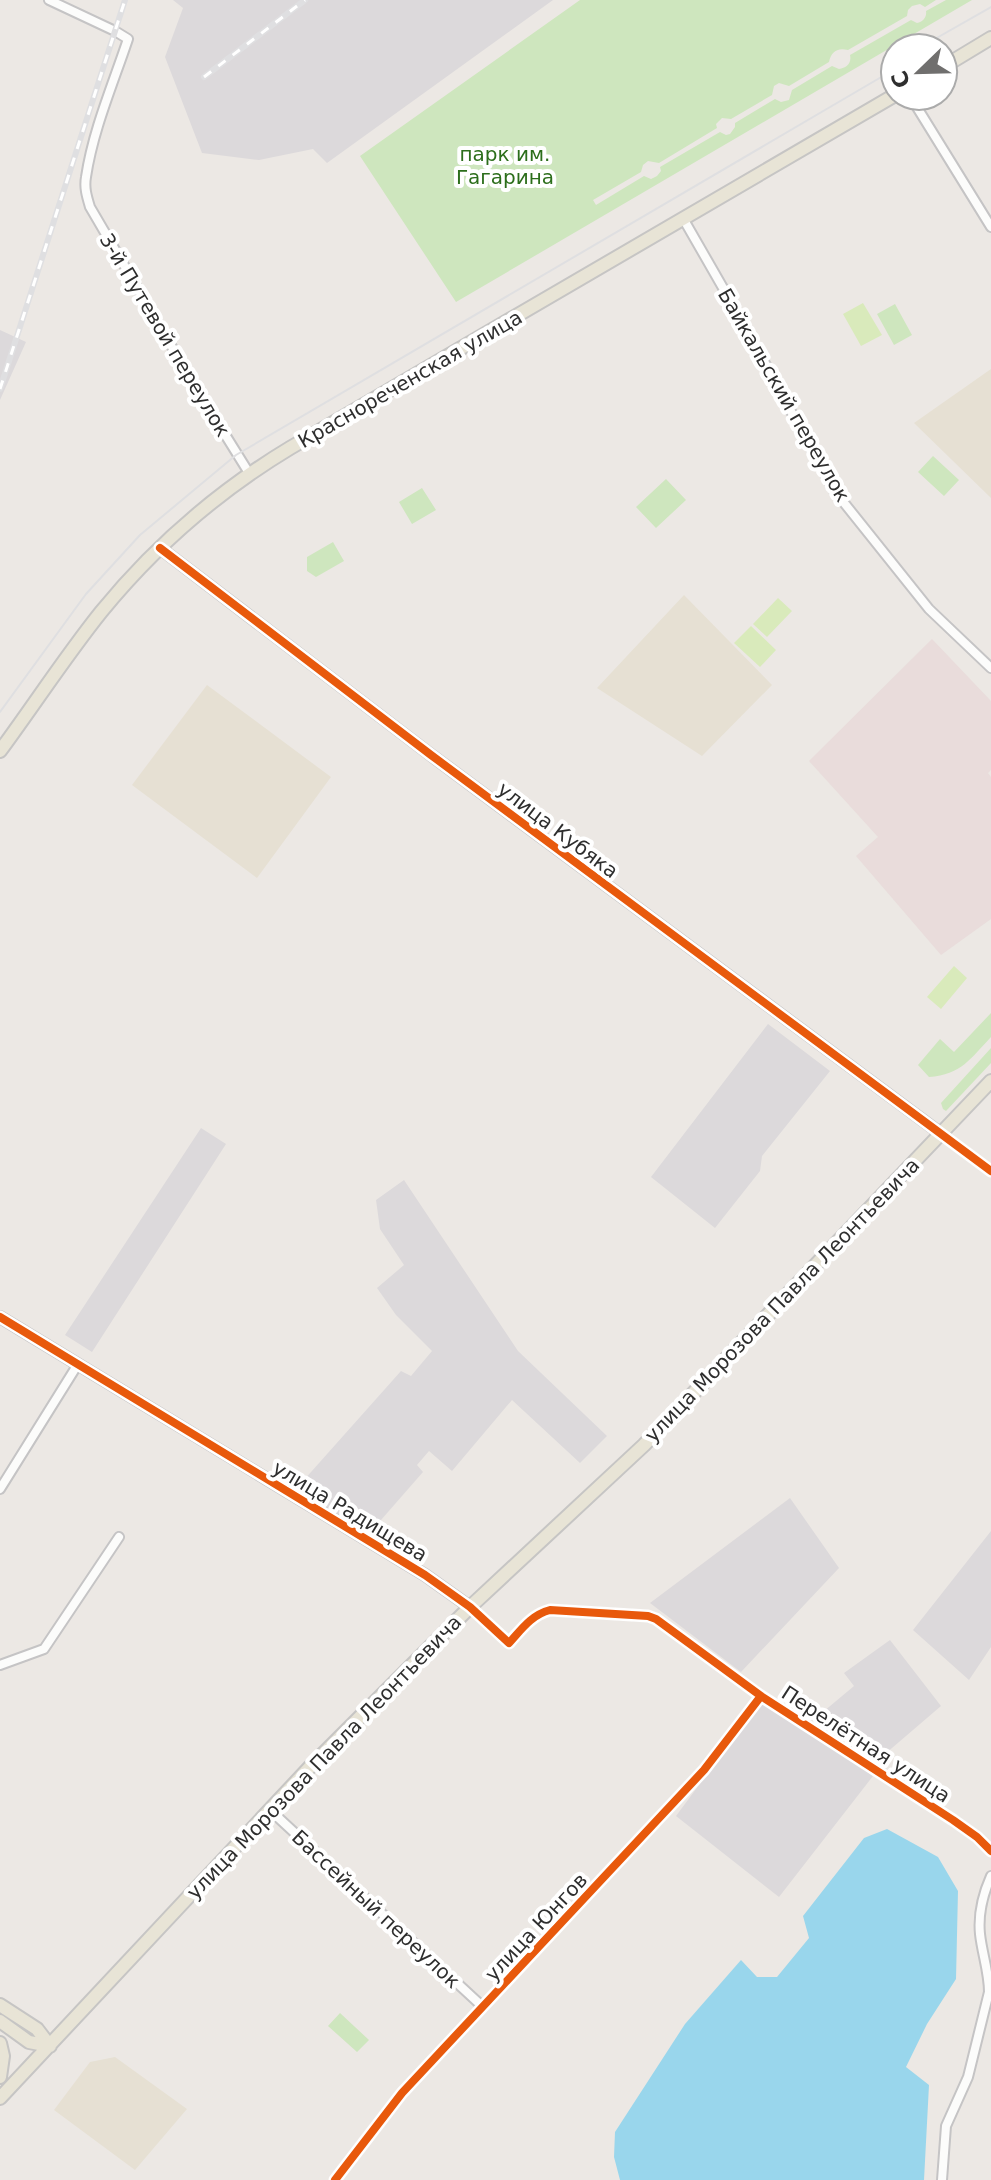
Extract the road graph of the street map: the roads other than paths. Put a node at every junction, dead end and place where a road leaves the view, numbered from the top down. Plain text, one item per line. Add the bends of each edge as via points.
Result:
1 (49, 0) edge
2 (991, 38) edge
3 (959, 57) edge
4 (879, 104) edge
5 (920, 112) edge
6 (684, 220) junction
7 (991, 227) edge
8 (249, 473) junction
9 (160, 548) junction
10 (991, 668) edge
11 (0, 751) edge
12 (991, 1081) edge
13 (940, 1133) junction
14 (991, 1171) edge
15 (0, 1317) edge
16 (78, 1364) junction
17 (0, 1489) edge
18 (119, 1537) dead end
19 (470, 1607) junction
20 (0, 1665) edge
21 (761, 1696) junction
22 (270, 1810) junction
23 (991, 1851) edge
24 (991, 1876) edge
25 (0, 2005) edge
26 (483, 2007) junction
27 (0, 2021) edge
28 (0, 2043) edge
29 (50, 2046) junction
30 (0, 2077) edge
31 (0, 2098) edge
32 (335, 2180) edge
33 (942, 2180) edge

1 - 8 street, 3-й Путевой переулок via 128,39 98,128 85,194
2 - 3 main road
4 - 6 main road, Краснореченская улица
5 - 7 street
6 - 8 main road, Краснореченская улица
6 - 10 street, Байкальский переулок via 833,489 929,609
8 - 9 main road, Краснореченская улица
9 - 11 main road, Краснореченская улица via 102,611
9 - 13 street, улица Кубяка
12 - 13 main road, улица Морозова Павла Леонтьевича
13 - 14 street
13 - 19 main road, улица Морозова Павла Леонтьевича via 644,1445
15 - 16 street, улица Радищева
16 - 17 street
16 - 19 street, улица Радищева
18 - 20 street via 44,1649
19 - 21 street, улица Радищева via 509,1643 530,1619 550,1610 652,1617
19 - 22 main road, улица Морозова Павла Леонтьевича
21 - 23 street, Перелётная улица via 953,1820
21 - 26 street, улица Юнгов via 704,1770
22 - 26 street, Бассейный переулок
22 - 29 main road, улица Морозова Павла Леонтьевича
24 - 33 street via 980,1930 989,1992 968,2077 946,2126
25 - 29 main road via 37,2029
26 - 32 street, улица Юнгов via 402,2093
27 - 29 main road via 29,2042
28 - 30 main road
29 - 31 main road, улица Морозова Павла Леонтьевича

